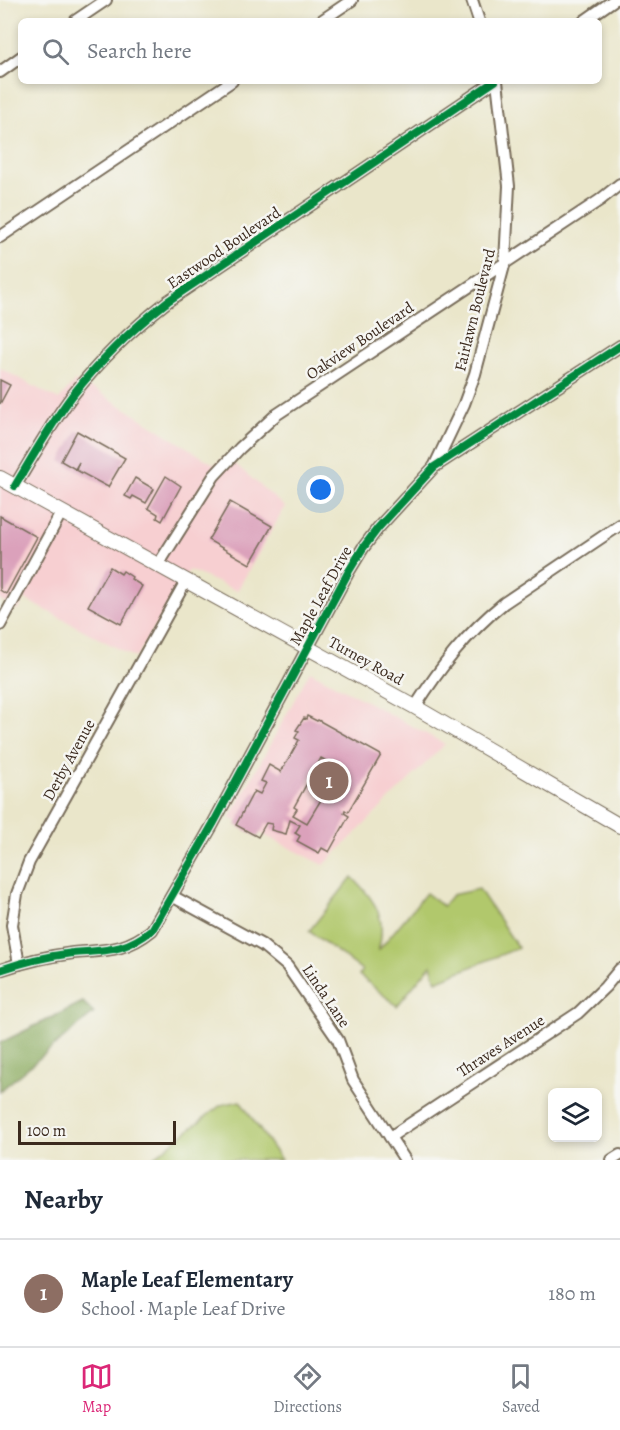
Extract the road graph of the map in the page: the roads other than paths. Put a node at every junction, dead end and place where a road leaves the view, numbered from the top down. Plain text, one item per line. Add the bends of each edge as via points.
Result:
1 (106, 0) edge
2 (352, 0) edge
3 (472, 0) edge
4 (614, 0) edge
5 (79, 18) edge
6 (325, 18) edge
7 (478, 18) edge
8 (588, 18) edge
9 (18, 59) edge
10 (0, 72) edge
11 (228, 84) edge
12 (492, 84) edge
13 (496, 84) edge
14 (620, 184) edge
15 (0, 237) edge
16 (505, 262) junction
17 (620, 346) edge
18 (434, 467) junction
19 (0, 478) edge
20 (15, 486) junction
21 (62, 513) junction
22 (620, 525) edge
23 (158, 565) junction
24 (186, 581) junction
25 (0, 625) edge
26 (308, 648) junction
27 (415, 707) junction
28 (620, 825) edge
29 (172, 896) junction
30 (19, 964) junction
31 (620, 969) edge
32 (0, 970) edge
33 (390, 1137) junction
34 (620, 1155) edge
35 (405, 1160) edge
36 (612, 1160) edge

1 - 5 street
2 - 6 street
3 - 7 street
4 - 8 street
9 - 10 street
11 - 15 street
12 - 20 street, Eastwood Boulevard via 138,325 72,396
13 - 16 street, Fairlawn Boulevard via 509,186
14 - 16 street, Oakview Boulevard
16 - 18 street, Fairlawn Boulevard via 475,374
16 - 23 street, Oakview Boulevard via 276,415 214,477
17 - 18 street, Maple Leaf Drive
18 - 26 street, Maple Leaf Drive via 363,548
19 - 20 main road, Turney Road
20 - 21 main road, Turney Road
21 - 23 main road, Turney Road
21 - 25 street
22 - 27 street via 489,615 447,659
23 - 24 main road, Turney Road
24 - 26 main road, Turney Road
24 - 30 street, Derby Avenue via 29,862 17,894 12,924
26 - 27 main road, Turney Road
26 - 29 street, Maple Leaf Drive
27 - 28 main road, Turney Road
29 - 30 street, Maple Leaf Drive via 152,930 138,941 111,950
29 - 33 street, Linda Lane via 262,945 287,966 338,1040 353,1080
30 - 32 street
31 - 33 street, Thraves Avenue via 578,1013
33 - 35 street, Linda Lane
34 - 36 street

